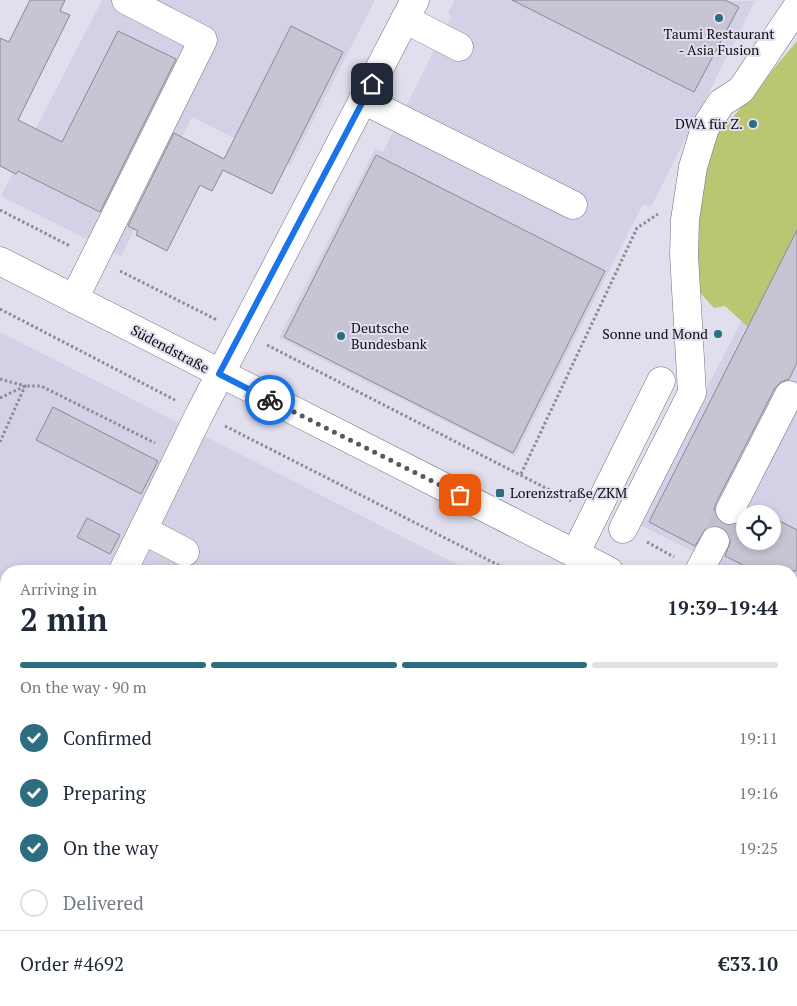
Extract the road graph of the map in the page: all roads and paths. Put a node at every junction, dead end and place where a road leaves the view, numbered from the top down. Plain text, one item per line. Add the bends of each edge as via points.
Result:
1 (126, 0) edge
2 (797, 7) edge
3 (410, 9) edge
4 (459, 47) dead end
5 (363, 100) junction
6 (689, 193) junction
7 (573, 205) dead end
8 (0, 210) edge
9 (94, 258) junction
10 (0, 261) edge
11 (74, 299) junction
12 (0, 309) edge
13 (242, 333) junction
14 (219, 374) junction
15 (0, 379) edge
16 (661, 381) dead end
17 (25, 386) junction
18 (788, 395) dead end
19 (0, 398) edge
20 (200, 413) junction
21 (0, 442) edge
22 (180, 455) junction
23 (522, 474) junction
24 (730, 510) tunnel mouth
25 (595, 514) junction
26 (623, 529) joint
27 (143, 530) junction
28 (715, 541) tunnel mouth
29 (185, 552) dead end
30 (575, 554) junction
31 (126, 565) edge
32 (498, 565) edge
33 (597, 565) edge
34 (689, 565) edge
35 (703, 565) edge

1 - 9 street via 203,40
2 - 6 street via 741,90 721,104 706,128 693,167
3 - 4 street
3 - 5 street
5 - 7 street
5 - 13 street
6 - 23 path via 637,228
6 - 26 street via 684,255 692,393
8 - 9 path
9 - 11 street
9 - 13 path
10 - 11 street, Südendstraße
11 - 14 street, Südendstraße
12 - 20 path
13 - 14 street
13 - 23 path
14 - 20 street
14 - 30 street, Südendstraße
15 - 17 path
16 - 25 street
17 - 19 path
17 - 21 path
17 - 22 path via 41,386
18 - 24 street
20 - 22 street
20 - 32 path
22 - 27 street
23 - 25 path
25 - 30 street
26 - 34 path
27 - 29 street
27 - 31 street
28 - 35 street
30 - 33 street, Südendstraße

